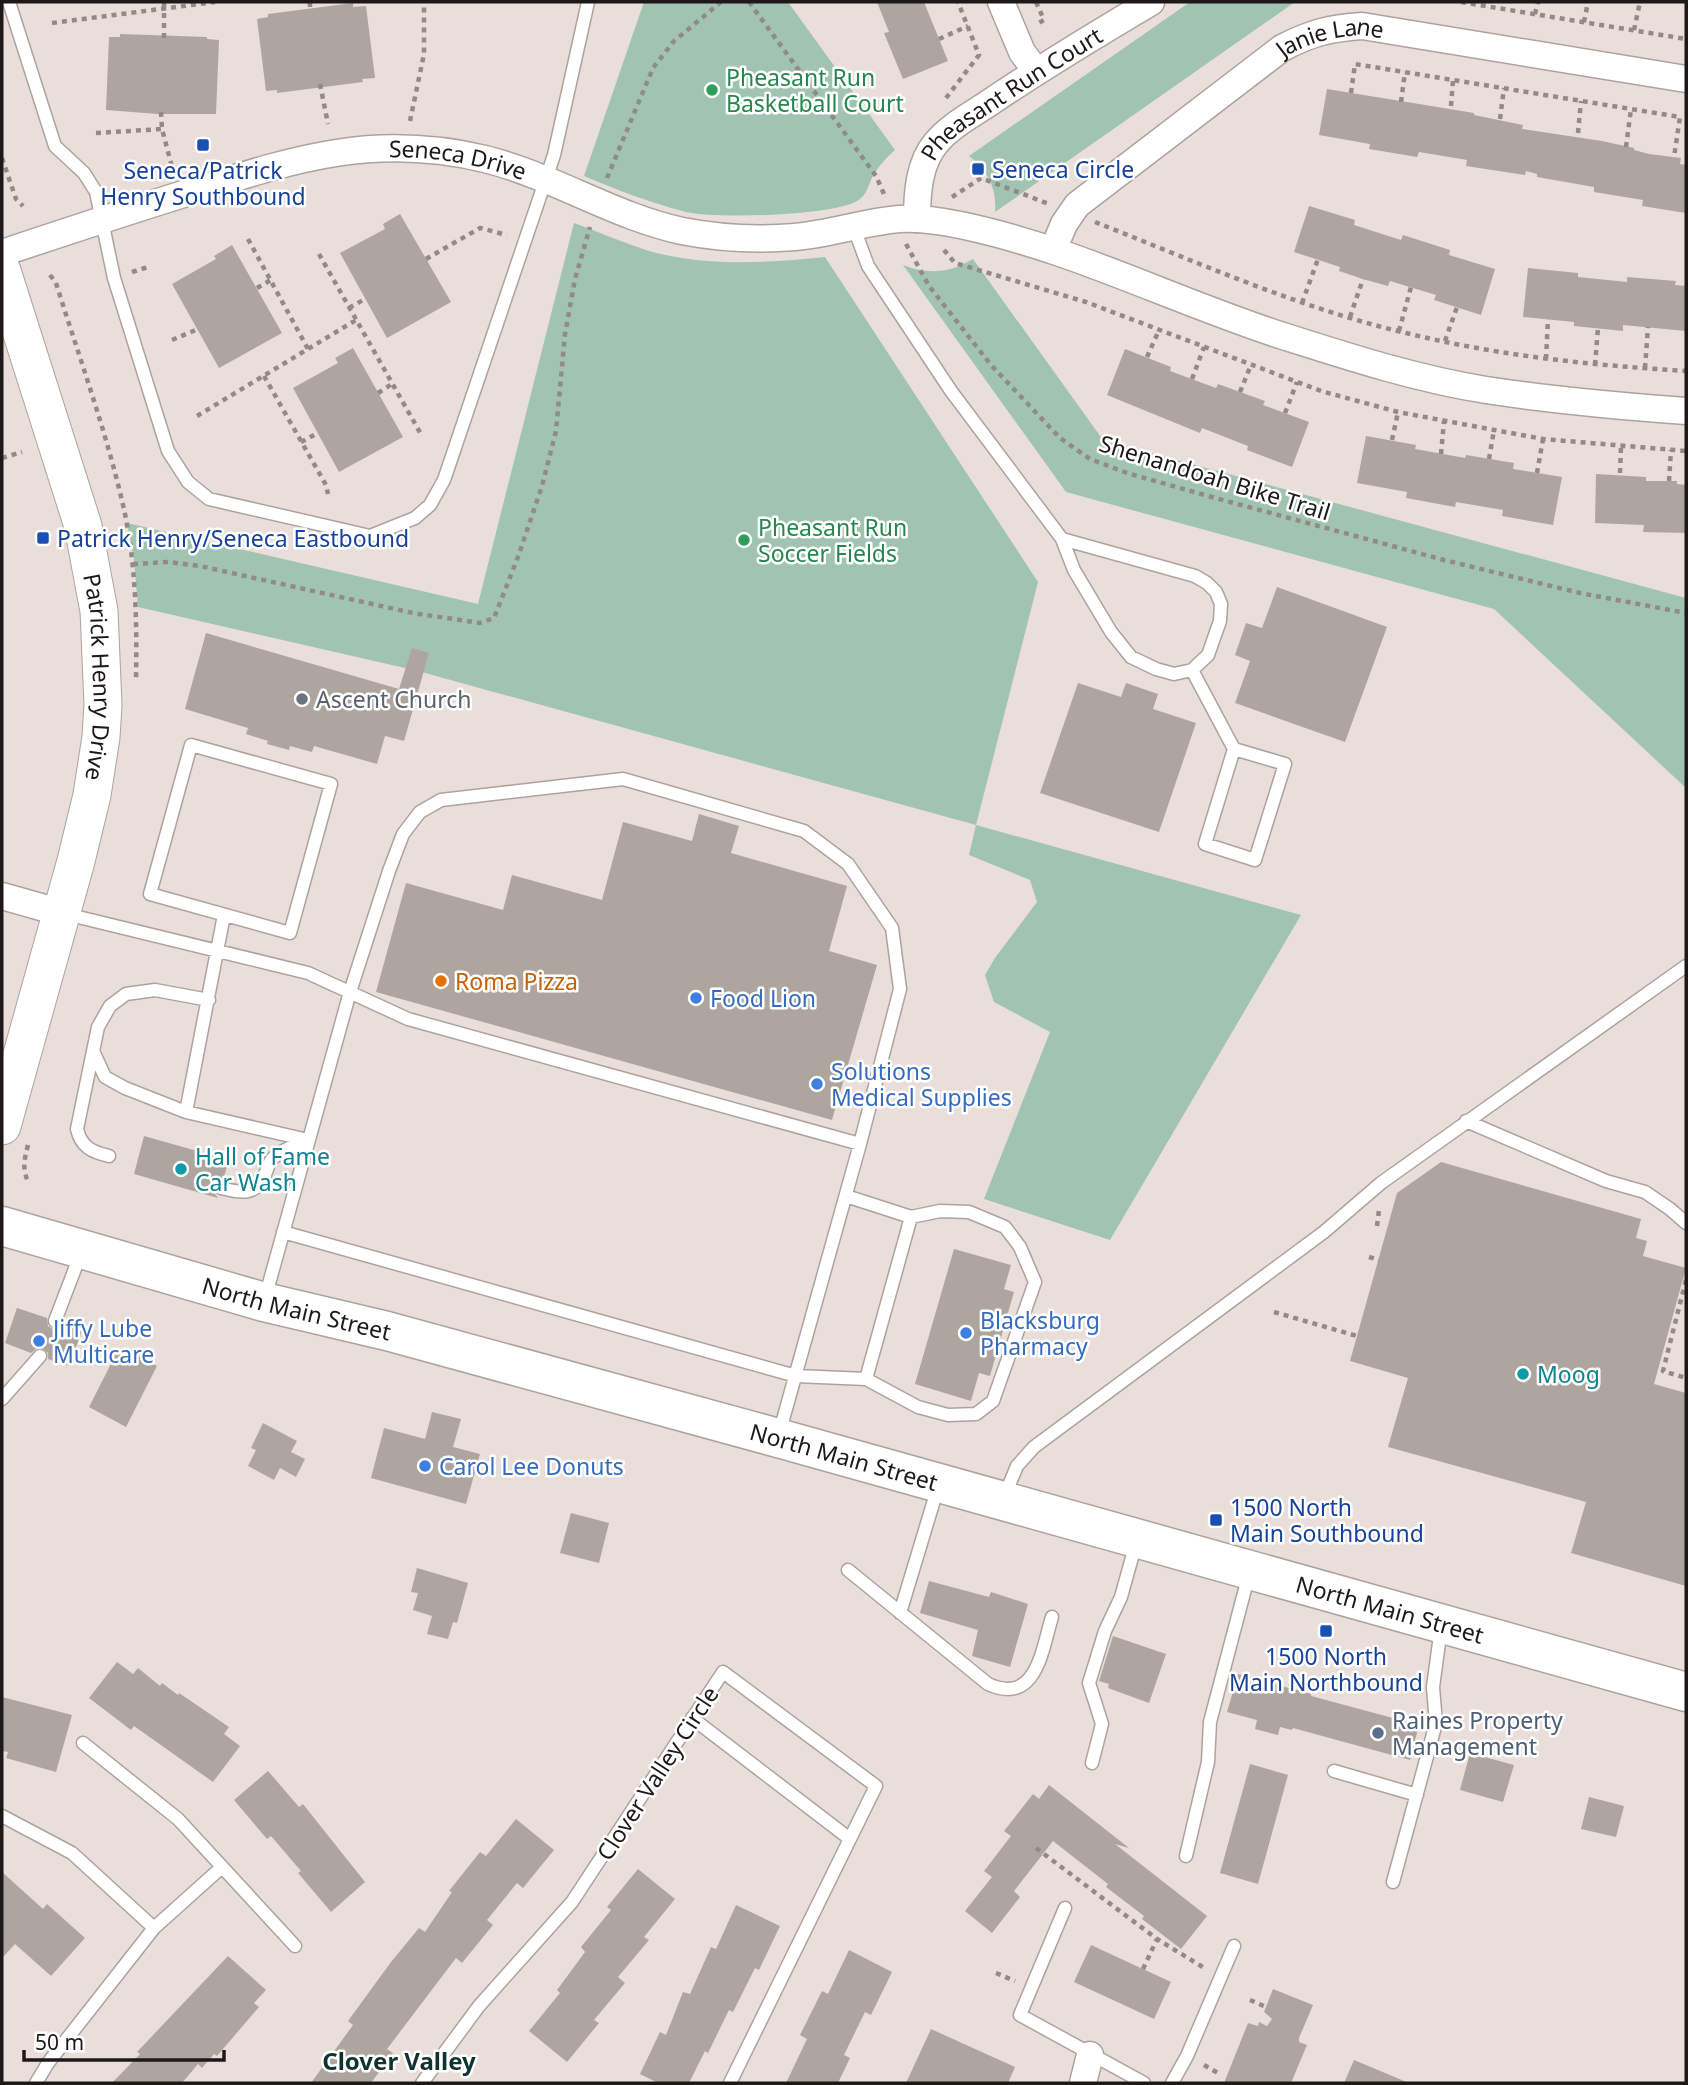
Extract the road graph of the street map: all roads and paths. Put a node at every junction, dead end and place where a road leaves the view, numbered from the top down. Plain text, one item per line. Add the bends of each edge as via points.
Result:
1 (9, 2) edge
2 (215, 2) edge
3 (310, 2) edge
4 (415, 2) edge
5 (588, 2) edge
6 (722, 2) edge
7 (749, 2) edge
8 (958, 2) edge
9 (1000, 2) edge
10 (1036, 2) edge
11 (1151, 2) edge
12 (1461, 2) edge
13 (1538, 2) edge
14 (1588, 2) edge
15 (1640, 2) edge
16 (424, 3) edge
17 (1487, 4) edge
18 (164, 5) edge
19 (310, 11) dead end
20 (1535, 14) junction
21 (1044, 20) dead end
22 (1584, 22) junction
23 (52, 23) dead end
24 (968, 26) junction
25 (1634, 30) junction
26 (164, 38) dead end
27 (939, 39) dead end
28 (1686, 39) edge
29 (1036, 71) junction
30 (1405, 72) junction
31 (1686, 79) edge
32 (1453, 80) junction
33 (320, 84) dead end
34 (1504, 88) junction
35 (1351, 93) dead end
36 (1581, 101) junction
37 (1401, 102) dead end
38 (940, 106) dead end
39 (1451, 106) dead end
40 (1631, 109) junction
41 (161, 112) dead end
42 (1500, 120) dead end
43 (411, 121) dead end
44 (328, 124) dead end
45 (162, 130) junction
46 (96, 133) dead end
47 (1578, 133) dead end
48 (1626, 146) dead end
49 (2, 158) edge
50 (1674, 158) dead end
51 (172, 167) dead end
52 (545, 179) junction
53 (604, 185) dead end
54 (23, 206) dead end
55 (1072, 213) junction
56 (103, 219) junction
57 (906, 219) junction
58 (854, 228) junction
59 (490, 230) dead end
60 (248, 239) dead end
61 (1053, 250) junction
62 (2, 253) edge
63 (319, 254) dead end
64 (426, 259) dead end
65 (1318, 260) dead end
66 (2, 271) edge
67 (1363, 279) dead end
68 (271, 280) junction
69 (1411, 288) dead end
70 (257, 289) dead end
71 (365, 299) dead end
72 (1303, 303) junction
73 (1457, 307) dead end
74 (349, 308) junction
75 (1350, 317) junction
76 (1548, 319) dead end
77 (356, 320) junction
78 (1648, 327) dead end
79 (1598, 328) dead end
80 (198, 329) dead end
81 (1159, 330) dead end
82 (1399, 331) junction
83 (172, 340) dead end
84 (1446, 341) junction
85 (1204, 347) dead end
86 (308, 349) junction
87 (1147, 357) dead end
88 (1546, 359) junction
89 (1251, 365) dead end
90 (1595, 365) junction
91 (1645, 368) junction
92 (1686, 371) edge
93 (264, 376) junction
94 (1192, 379) dead end
95 (1297, 382) dead end
96 (393, 384) junction
97 (1240, 392) dead end
98 (378, 393) dead end
99 (1686, 411) edge
100 (1398, 412) dead end
101 (1285, 413) dead end
102 (197, 416) dead end
103 (1444, 421) dead end
104 (1494, 430) dead end
105 (318, 433) dead end
106 (422, 436) dead end
107 (1543, 439) dead end
108 (1392, 440) dead end
109 (301, 442) junction
110 (1620, 447) dead end
111 (1671, 450) dead end
112 (22, 452) dead end
113 (1441, 454) dead end
114 (2, 458) edge
115 (1489, 459) dead end
116 (1536, 473) dead end
117 (1620, 473) dead end
118 (1669, 481) dead end
119 (327, 494) dead end
120 (1062, 539) junction
121 (1686, 613) edge
122 (1192, 670) junction
123 (1234, 749) junction
124 (2, 896) edge
125 (62, 913) junction
126 (224, 915) junction
127 (218, 951) junction
128 (1686, 966) edge
129 (350, 992) junction
130 (209, 1000) junction
131 (94, 1053) junction
132 (186, 1112) junction
133 (1466, 1121) junction
134 (2, 1126) edge
135 (308, 1140) junction
136 (860, 1144) junction
137 (109, 1156) dead end
138 (221, 1188) dead end
139 (846, 1196) junction
140 (911, 1217) junction
141 (1686, 1223) edge
142 (2, 1226) edge
143 (283, 1232) junction
144 (82, 1249) junction
145 (1369, 1257) dead end
146 (1379, 1260) dead end
147 (1686, 1280) edge
148 (264, 1302) junction
149 (1274, 1312) dead end
150 (55, 1321) dead end
151 (1357, 1336) dead end
152 (40, 1356) dead end
153 (796, 1376) junction
154 (1686, 1378) edge
155 (866, 1379) junction
156 (2, 1399) edge
157 (778, 1438) junction
158 (940, 1483) junction
159 (1002, 1501) junction
160 (1137, 1539) junction
161 (848, 1570) dead end
162 (1250, 1570) junction
163 (900, 1613) junction
164 (1052, 1617) dead end
165 (1442, 1624) junction
166 (1686, 1692) edge
167 (692, 1718) junction
168 (83, 1743) dead end
169 (1092, 1763) dead end
170 (1334, 1771) dead end
171 (1417, 1795) junction
172 (2, 1816) edge
173 (850, 1839) junction
174 (1036, 1848) dead end
175 (1186, 1857) dead end
176 (222, 1867) junction
177 (1394, 1882) dead end
178 (1065, 1908) dead end
179 (154, 1928) junction
180 (1157, 1940) junction
181 (295, 1946) dead end
182 (1234, 1946) dead end
183 (1188, 1958) dead end
184 (1143, 1969) dead end
185 (1251, 2000) dead end
186 (1266, 2007) dead end
187 (1090, 2055) junction
188 (36, 2083) edge
189 (422, 2083) edge
190 (730, 2083) edge
191 (1083, 2083) edge
192 (1144, 2083) edge
193 (1172, 2083) edge

1 - 56 lane via 55,146 90,182
2 - 18 path
3 - 19 path
4 - 16 path
5 - 52 lane
6 - 53 path via 674,41 653,68
7 - 57 path, Shenandoah Bike Trail
8 - 24 path
9 - 29 street via 1022,52
10 - 21 path
11 - 29 street, Pheasant Run Court
12 - 17 path
13 - 20 path
14 - 22 path
15 - 25 path
16 - 43 path via 424,54
17 - 20 path
18 - 23 path
18 - 26 path
20 - 22 path
22 - 25 path
24 - 27 path
24 - 38 path via 979,55
25 - 28 path
29 - 57 street, Pheasant Run Court via 936,143
30 - 32 path
30 - 35 path via 1355,64
30 - 37 path
31 - 55 street, Janie Lane via 1362,26 1335,28 1282,48
32 - 34 path
32 - 39 path
33 - 44 path
34 - 36 path
34 - 42 path
36 - 40 path
36 - 47 path
40 - 48 path
40 - 50 path via 1680,117
41 - 45 path
45 - 46 path
45 - 51 path
49 - 54 path via 16,199
52 - 56 street, Seneca Drive via 488,160 428,149 342,150 288,161
52 - 56 lane via 444,480 430,505 415,518 370,536 209,499 187,482 168,451 114,278
52 - 58 street, Seneca Drive via 631,216 683,231 795,237
55 - 61 street, Janie Lane
55 - 72 path
56 - 62 street, Seneca Drive
57 - 58 street, Seneca Drive
57 - 61 street via 961,225
57 - 121 path, Shenandoah Bike Trail via 917,268 929,286 991,365 1060,438 1090,459 1444,560
58 - 120 lane via 868,267 951,391
59 - 64 path via 481,228
60 - 68 path
61 - 99 street via 1244,323 1401,370 1493,391
63 - 74 path
65 - 72 path
66 - 125 main road, Patrick Henry Drive via 83,526 99,611 101,737 92,795
67 - 75 path
68 - 70 path
68 - 86 path
69 - 82 path
71 - 74 path
72 - 75 path
73 - 84 path
74 - 77 path
75 - 82 path
76 - 88 path
77 - 86 path
77 - 96 path
78 - 91 path
79 - 90 path
80 - 83 path
81 - 87 path
82 - 84 path
84 - 88 path
85 - 94 path
86 - 93 path
88 - 90 path
89 - 97 path
90 - 91 path
91 - 92 path
93 - 102 path
93 - 109 path
95 - 101 path
96 - 98 path
96 - 106 path
100 - 108 path
103 - 113 path
104 - 115 path
105 - 109 path
107 - 116 path
109 - 119 path
110 - 117 path
111 - 118 path
112 - 114 path
120 - 122 lane via 1074,570 1131,657 1174,674
120 - 122 lane via 1195,576 1216,592 1220,621 1208,655
122 - 123 lane
123 - 123 lane via 1205,844 1255,860 1285,764
124 - 125 street
125 - 127 lane
125 - 134 main road, Patrick Henry Drive
126 - 126 lane via 290,933 331,784 191,745 150,894
126 - 127 lane
127 - 129 lane via 308,973
127 - 130 lane
128 - 133 lane
129 - 135 lane
129 - 136 lane via 408,1019
129 - 136 lane via 404,834 419,812 441,800 623,779 804,831 848,864 892,928 900,989
130 - 131 lane via 155,990 126,994 110,1006 98,1027
130 - 132 lane
131 - 132 lane via 105,1077
131 - 137 lane via 77,1129 87,1149
132 - 135 lane
133 - 141 lane via 1605,1181 1645,1192
133 - 159 lane via 1034,1447 1017,1466
135 - 138 lane via 274,1157 256,1187 240,1193
135 - 143 lane
136 - 139 lane
139 - 140 lane
139 - 153 lane
140 - 155 lane
140 - 155 lane via 969,1212 1005,1227 1020,1247 1035,1282 993,1401 976,1414 948,1415 918,1407
142 - 144 main road, North Main Street
143 - 148 lane
143 - 153 lane
144 - 148 main road, North Main Street
144 - 150 lane
145 - 146 path
147 - 154 path via 1663,1371
148 - 157 main road, North Main Street
149 - 151 path
152 - 156 lane
153 - 155 lane
153 - 157 lane
157 - 158 main road, North Main Street
158 - 159 main road, North Main Street
158 - 163 lane
159 - 160 main road, North Main Street
160 - 162 main road, North Main Street
160 - 169 lane via 1089,1683 1102,1724
161 - 163 lane
162 - 165 main road, North Main Street
162 - 175 lane via 1210,1723 1208,1762
163 - 164 lane via 988,1684 1004,1689 1033,1677
165 - 166 main road, North Main Street
165 - 171 lane via 1433,1687 1436,1723
167 - 173 lane
167 - 173 lane, Clover Valley Circle via 723,1672 876,1786
167 - 189 lane, Clover Valley Circle via 572,1902 479,2006
168 - 176 lane via 178,1819
170 - 171 lane
171 - 177 lane
172 - 179 lane via 72,1853
173 - 190 lane, Clover Valley Circle
174 - 180 path
176 - 179 lane
176 - 181 lane
178 - 187 lane via 1020,2015
179 - 188 lane
180 - 183 path
180 - 184 path
182 - 193 lane
185 - 186 path
187 - 191 street
187 - 192 lane

